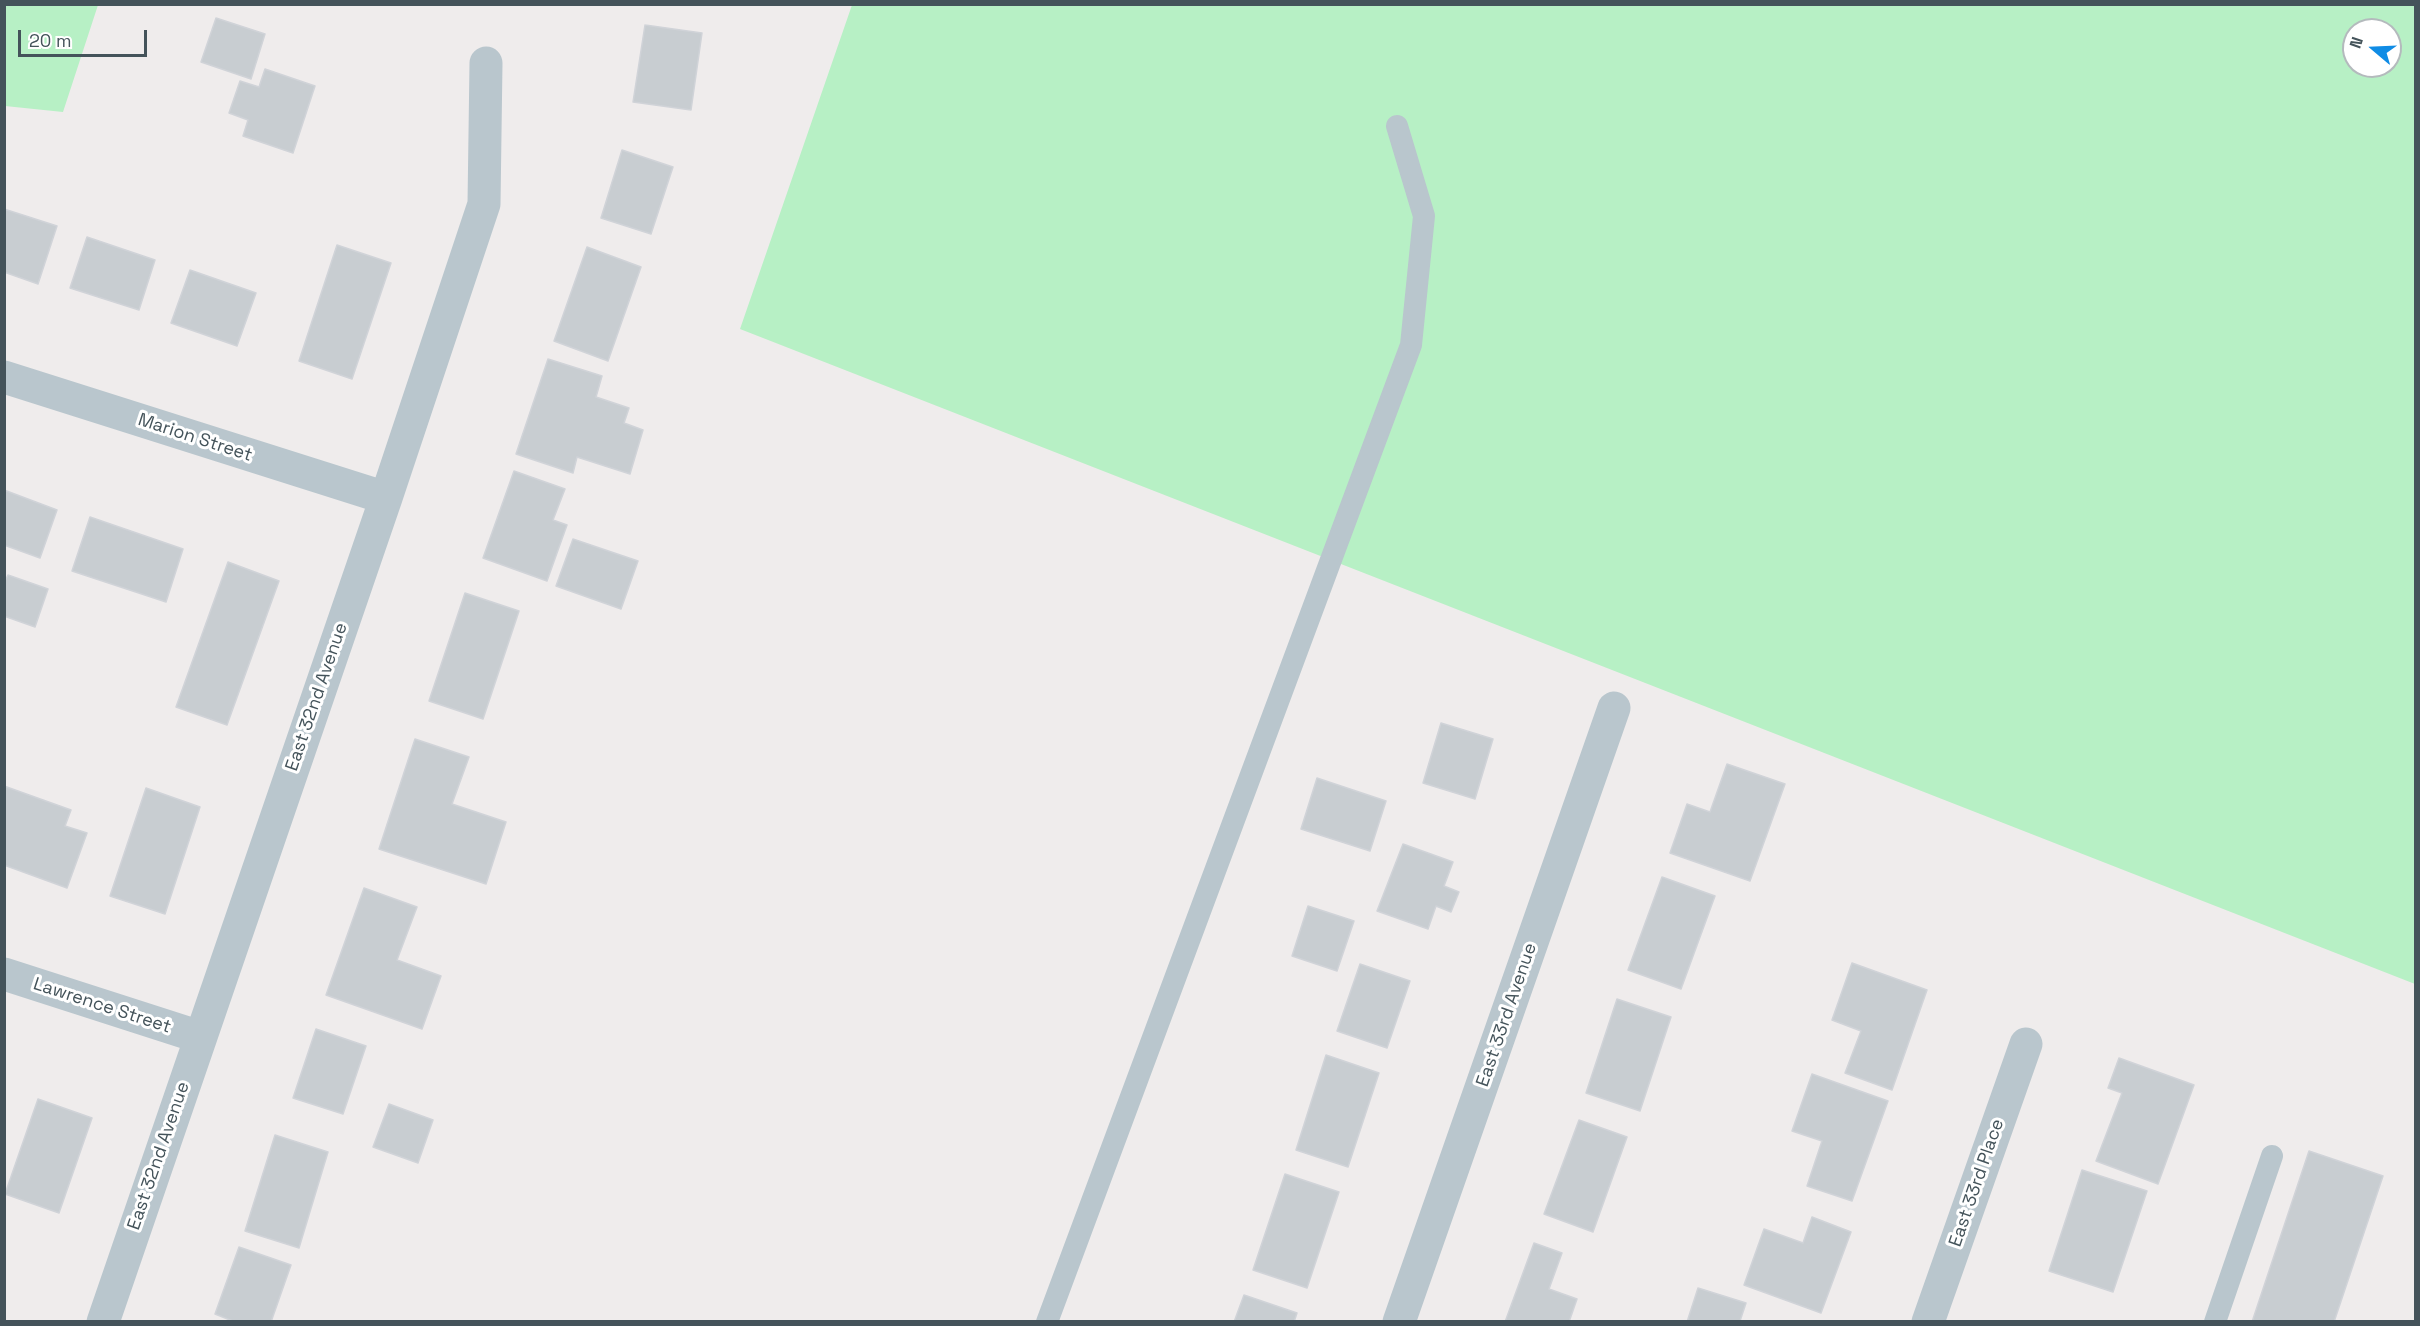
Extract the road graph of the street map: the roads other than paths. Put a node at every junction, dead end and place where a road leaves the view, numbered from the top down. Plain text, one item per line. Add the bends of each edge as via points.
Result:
1 (486, 63) dead end
2 (1397, 126) dead end
3 (4, 377) edge
4 (386, 498) junction
5 (1614, 708) dead end
6 (4, 974) edge
7 (200, 1037) junction
8 (2026, 1044) dead end
9 (2272, 1156) dead end
10 (103, 1322) edge
11 (1047, 1322) edge
12 (1399, 1322) edge
13 (1928, 1322) edge
14 (2215, 1322) edge

1 - 4 street, East 32nd Avenue via 484,204
2 - 11 lane via 1424,216 1411,345
3 - 4 street, Marion Street
4 - 7 street, East 32nd Avenue
5 - 12 street, East 33rd Avenue
6 - 7 street, Lawrence Street
7 - 10 street, East 32nd Avenue
8 - 13 street, East 33rd Place
9 - 14 lane

